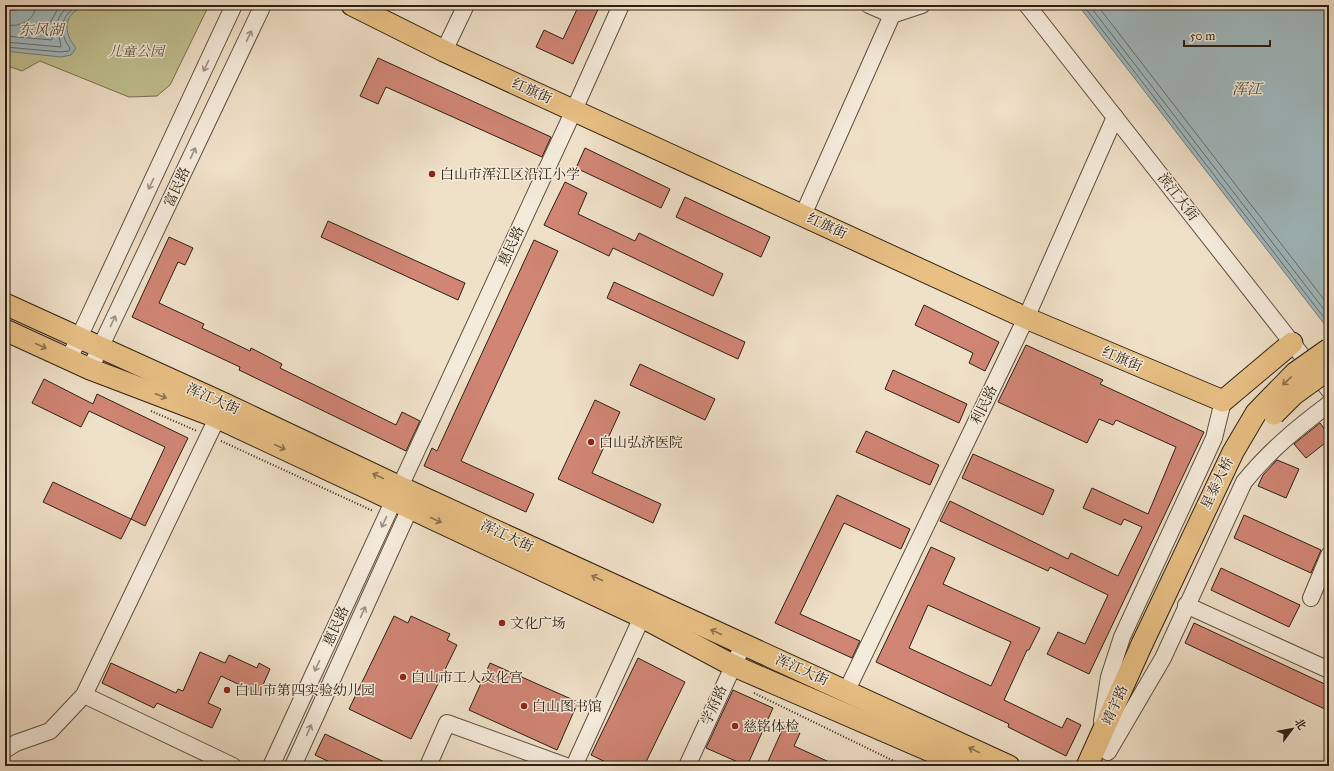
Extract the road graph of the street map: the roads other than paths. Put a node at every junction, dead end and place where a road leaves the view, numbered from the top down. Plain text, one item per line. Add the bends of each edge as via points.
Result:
1 (234, 5) edge
2 (264, 5) edge
3 (352, 5) edge
4 (466, 5) edge
5 (621, 5) edge
6 (869, 5) edge
7 (922, 5) edge
8 (1027, 5) edge
9 (892, 15) junction
10 (444, 51) junction
11 (574, 110) junction
12 (1115, 117) junction
13 (803, 215) junction
14 (5, 304) edge
15 (1026, 318) junction
16 (5, 330) edge
17 (79, 339) junction
18 (1292, 343) junction
19 (100, 348) junction
20 (1329, 349) edge
21 (69, 359) junction
22 (90, 369) junction
23 (1329, 370) edge
24 (1329, 390) edge
25 (1223, 401) junction
26 (1329, 404) edge
27 (221, 410) junction
28 (398, 503) junction
29 (1329, 555) edge
30 (1311, 598) dead end
31 (1186, 605) junction
32 (642, 617) junction
33 (743, 645) junction
34 (1147, 646) junction
35 (732, 666) junction
36 (1329, 670) edge
37 (847, 690) junction
38 (84, 694) junction
39 (5, 750) edge
40 (1103, 753) edge
41 (233, 766) edge
42 (271, 766) edge
43 (293, 766) edge
44 (428, 766) edge
45 (566, 766) edge
46 (574, 766) edge
47 (687, 766) edge
48 (965, 766) edge
49 (1009, 766) edge
50 (1086, 766) edge

1 -> 17 street, 富民路
19 -> 2 street, 富民路
3 - 10 main road, 红旗街
4 - 10 street
5 - 11 street, 惠民路
6 - 9 street
7 - 9 street
8 - 12 street, 滨江大街
9 - 13 street
10 - 11 main road, 红旗街
11 - 13 main road, 红旗街
11 - 28 street, 惠民路
12 - 15 street, 利民路
12 - 18 street, 滨江大街
13 - 15 main road, 红旗街
14 - 17 main road, 浑江大街
15 - 25 main road, 红旗街
15 - 37 street, 利民路
16 -> 21 main road, 浑江大街
17 - 19 main road, 浑江大街
17 - 21 street, 富民路
18 - 24 street, 滨江大街
18 - 25 main road
19 - 22 street, 富民路
19 - 27 main road, 浑江大街
20 -> 34 main road, 星泰大桥, bridge via 1295,373 1256,413 1233,452
21 - 22 main road, 浑江大街
22 -> 27 main road, 浑江大街
23 - 34 main road, 星泰大桥, bridge via 1292,395 1268,420 1242,458
25 - 40 street via 1214,438 1122,637 1109,677
26 - 31 street via 1263,458 1244,482
27 - 28 main road, 浑江大街
27 - 38 street
28 -> 32 main road, 浑江大街
33 -> 28 main road, 浑江大街
28 -> 42 street, 惠民路
43 -> 28 street, 惠民路
29 - 30 street
31 - 36 street
31 - 40 street via 1163,658
32 - 35 main road, 浑江大街
32 - 46 street
33 - 35 street, 学府路
33 - 37 main road, 浑江大街
34 - 40 main road, 靖宇路
35 - 47 street, 学府路
35 - 48 main road, 浑江大街
49 -> 37 main road, 浑江大街
38 - 39 street via 50,731 16,743
38 - 41 street
40 - 50 main road, 靖宇路
44 - 45 street via 447,722

